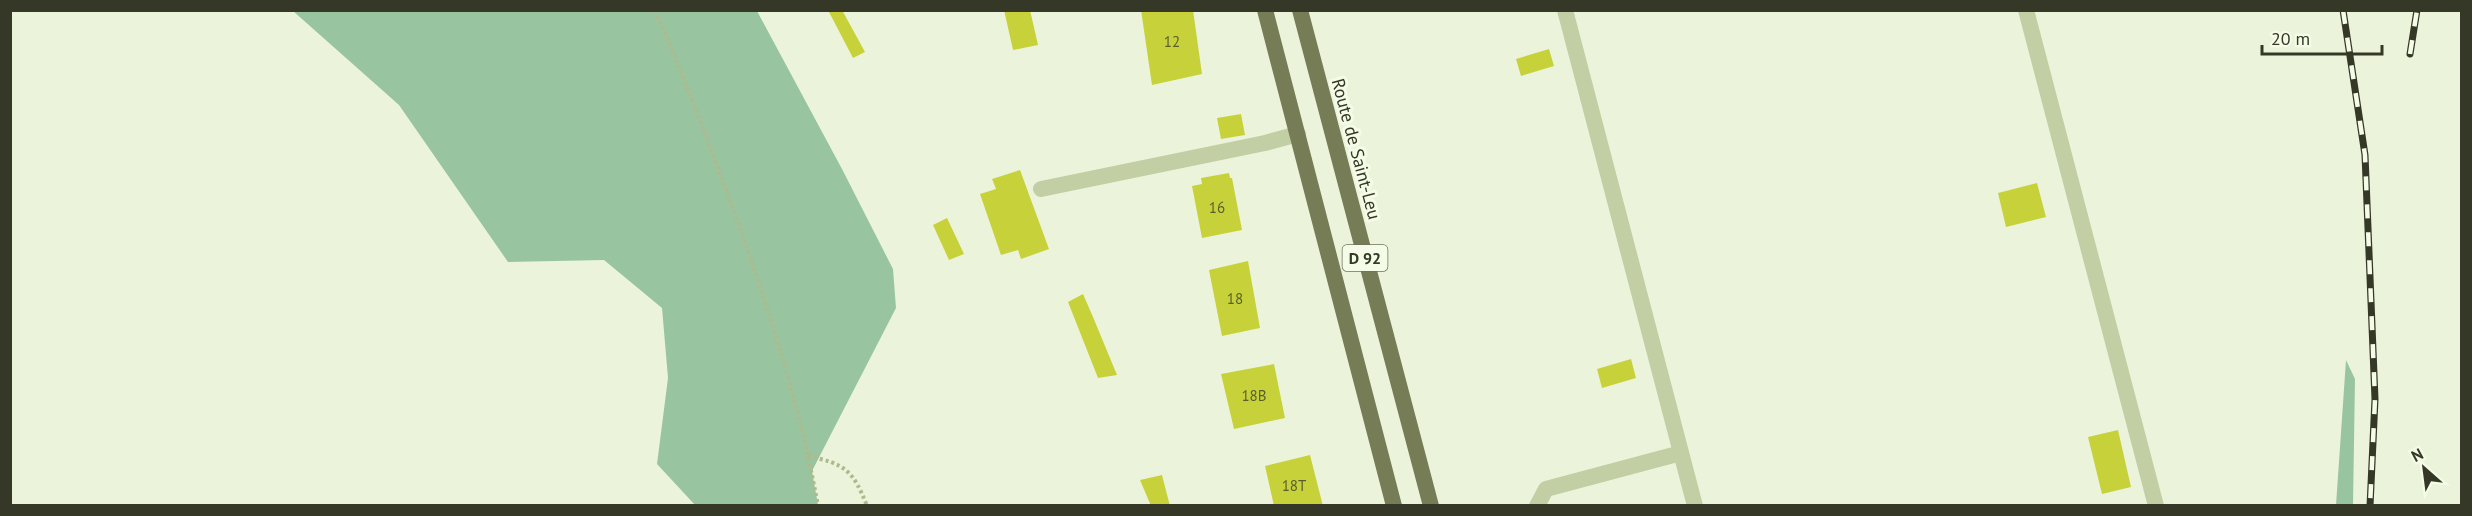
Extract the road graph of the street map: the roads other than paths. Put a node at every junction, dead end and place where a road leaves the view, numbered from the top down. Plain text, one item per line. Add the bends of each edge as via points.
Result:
1 (1265, 10) edge
2 (1300, 10) edge
3 (1565, 10) edge
4 (2026, 10) edge
5 (1298, 134) junction
6 (1041, 189) dead end
7 (1681, 453) junction
8 (1394, 506) edge
9 (1431, 506) edge
10 (1537, 506) edge
11 (1695, 506) edge
12 (2156, 506) edge

1 - 5 main road, D 92
2 - 9 main road, Route de Saint-Leu / D 92
3 - 7 lane
4 - 12 lane
5 - 6 lane
5 - 8 main road, D 92
7 - 10 lane via 1546,489
7 - 11 lane

